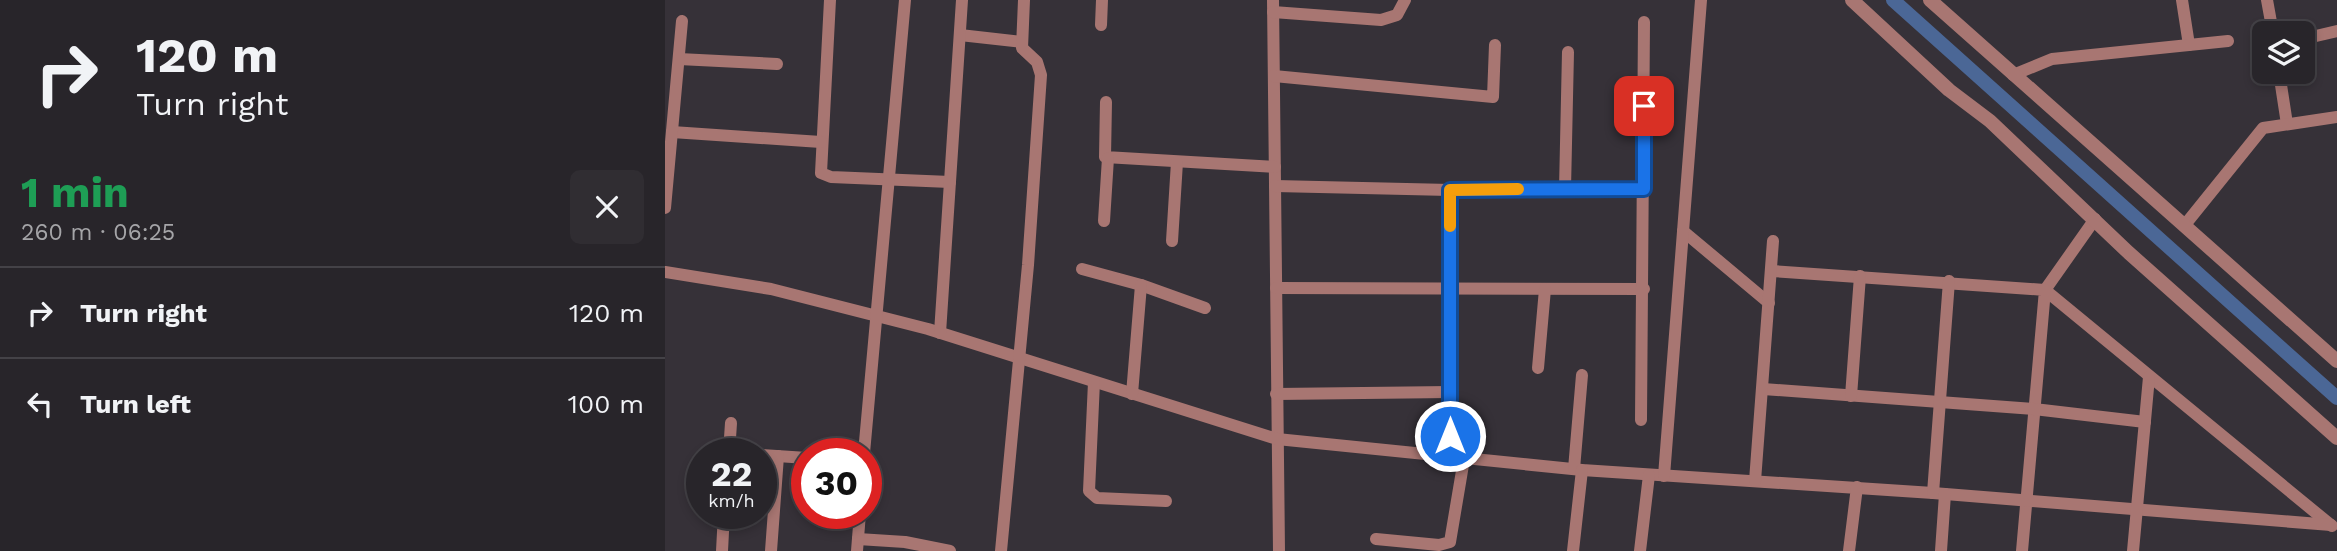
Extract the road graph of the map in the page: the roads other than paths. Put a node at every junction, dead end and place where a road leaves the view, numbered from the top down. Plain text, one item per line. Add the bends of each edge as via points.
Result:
1 (830, 0) edge
2 (905, 0) edge
3 (962, 0) edge
4 (1024, 0) edge
5 (1102, 0) edge
6 (1405, 0) edge
7 (1701, 0) edge
8 (1852, 0) edge
9 (1930, 0) edge
10 (2182, 0) edge
11 (2267, 0) edge
12 (1273, 6) edge
13 (682, 21) dead end
14 (2271, 21) edge
15 (1644, 22) dead end
16 (1101, 24) dead end
17 (2337, 31) edge
18 (960, 35) junction
19 (2315, 36) edge
20 (2228, 41) dead end
21 (1022, 42) junction
22 (1495, 45) dead end
23 (2189, 45) junction
24 (1568, 52) dead end
25 (678, 59) junction
26 (778, 64) dead end
27 (2013, 75) junction
28 (1274, 76) junction
29 (2281, 84) edge
30 (1106, 102) dead end
31 (2337, 117) edge
32 (2287, 124) junction
33 (672, 132) junction
34 (821, 142) junction
35 (668, 147) edge
36 (1108, 158) junction
37 (1177, 162) junction
38 (1275, 167) junction
39 (887, 181) junction
40 (950, 182) junction
41 (1275, 186) junction
42 (1566, 189) junction
43 (1644, 189) junction
44 (1450, 190) junction
45 (665, 208) edge
46 (2095, 219) junction
47 (1104, 221) dead end
48 (2184, 226) junction
49 (1683, 231) junction
50 (1172, 241) dead end
51 (1773, 241) dead end
52 (1082, 269) dead end
53 (1772, 271) junction
54 (665, 272) edge
55 (1860, 276) junction
56 (1949, 281) junction
57 (1141, 285) junction
58 (1276, 288) junction
59 (1450, 289) junction
60 (1545, 289) junction
61 (1644, 289) junction
62 (2045, 290) junction
63 (1769, 303) junction
64 (1205, 308) dead end
65 (875, 315) junction
66 (940, 333) junction
67 (1018, 358) junction
68 (2337, 361) edge
69 (1538, 368) dead end
70 (1582, 375) dead end
71 (2149, 377) junction
72 (1094, 382) junction
73 (1763, 389) junction
74 (1450, 392) junction
75 (1132, 394) junction
76 (1276, 394) junction
77 (1851, 396) junction
78 (1940, 402) junction
79 (2034, 410) junction
80 (1640, 420) dead end
81 (2145, 422) junction
82 (731, 423) dead end
83 (730, 438) edge
84 (865, 438) edge
85 (2337, 438) edge
86 (1277, 439) junction
87 (778, 456) joint
88 (791, 457) edge
89 (1450, 458) junction
90 (1464, 459) junction
91 (1578, 470) junction
92 (1649, 475) junction
93 (1664, 476) junction
94 (1755, 481) junction
95 (1857, 487) junction
96 (1939, 493) junction
97 (1166, 501) dead end
98 (2026, 501) junction
99 (2137, 509) junction
100 (2334, 528) edge
101 (723, 529) edge
102 (1377, 539) dead end
103 (857, 545) edge
104 (722, 551) edge
105 (771, 551) edge
106 (950, 551) edge
107 (1001, 551) edge
108 (1279, 551) edge
109 (1573, 551) edge
110 (1640, 551) edge
111 (1849, 551) edge
112 (1941, 551) edge
113 (2022, 551) edge
114 (2133, 551) edge

1 - 34 street
2 - 39 street
3 - 18 street
4 - 21 street
5 - 16 street
6 - 12 street via 1397,15 1381,20
7 - 49 street
8 - 46 street
9 - 27 street
10 - 23 street
11 - 14 street
12 - 28 street
13 - 25 street
15 - 43 street
17 - 19 street
18 - 21 street
18 - 40 street
20 - 23 street
21 - 67 street via 1024,52 1040,66 1041,75
22 - 28 street via 1493,97
23 - 27 street via 2052,59
24 - 42 street
25 - 26 street
25 - 33 street
27 - 48 street
28 - 38 street
29 - 32 street
30 - 36 street via 1103,152
31 - 32 street
32 - 48 street via 2263,128
33 - 34 street
33 - 35 street
34 - 39 street via 820,168 825,175
35 - 45 street
36 - 37 street
36 - 47 street
37 - 38 street
37 - 50 street
38 - 41 street
39 - 40 street
39 - 65 street
40 - 66 street
41 - 44 street
41 - 58 street
42 - 43 street
42 - 44 street
43 - 61 street
44 - 59 street
46 - 62 street
46 - 85 street
48 - 68 street
49 - 63 street
49 - 93 street
51 - 53 street
52 - 57 street
53 - 55 street
53 - 63 street
54 - 65 street via 771,289
55 - 56 street
55 - 77 street
56 - 62 street
56 - 78 street
57 - 64 street
57 - 75 street
58 - 59 street
58 - 76 street
59 - 60 street
59 - 74 street
60 - 61 street
60 - 69 street
61 - 80 street
62 - 71 street
62 - 79 street
63 - 73 street
65 - 66 street
65 - 84 street
66 - 67 street
67 - 72 street
67 - 107 street
70 - 91 street
71 - 81 street
71 - 100 street
72 - 75 street
72 - 97 street via 1089,491 1097,498
73 - 77 street
73 - 94 street
74 - 76 street
74 - 89 street
75 - 86 street
76 - 86 street
77 - 78 street
78 - 79 street
78 - 96 street
79 - 81 street
79 - 98 street
81 - 99 street
82 - 83 street
86 - 89 street
86 - 108 street
87 - 88 street
87 - 105 street
89 - 90 street
90 - 91 street
90 - 102 street via 1450,542
91 - 92 street
91 - 109 street
92 - 93 street
92 - 110 street
93 - 94 street
94 - 95 street
95 - 96 street
95 - 111 street
96 - 98 street
96 - 112 street
98 - 99 street
98 - 113 street
99 - 100 street
99 - 114 street
101 - 104 street
103 - 106 street via 905,542

